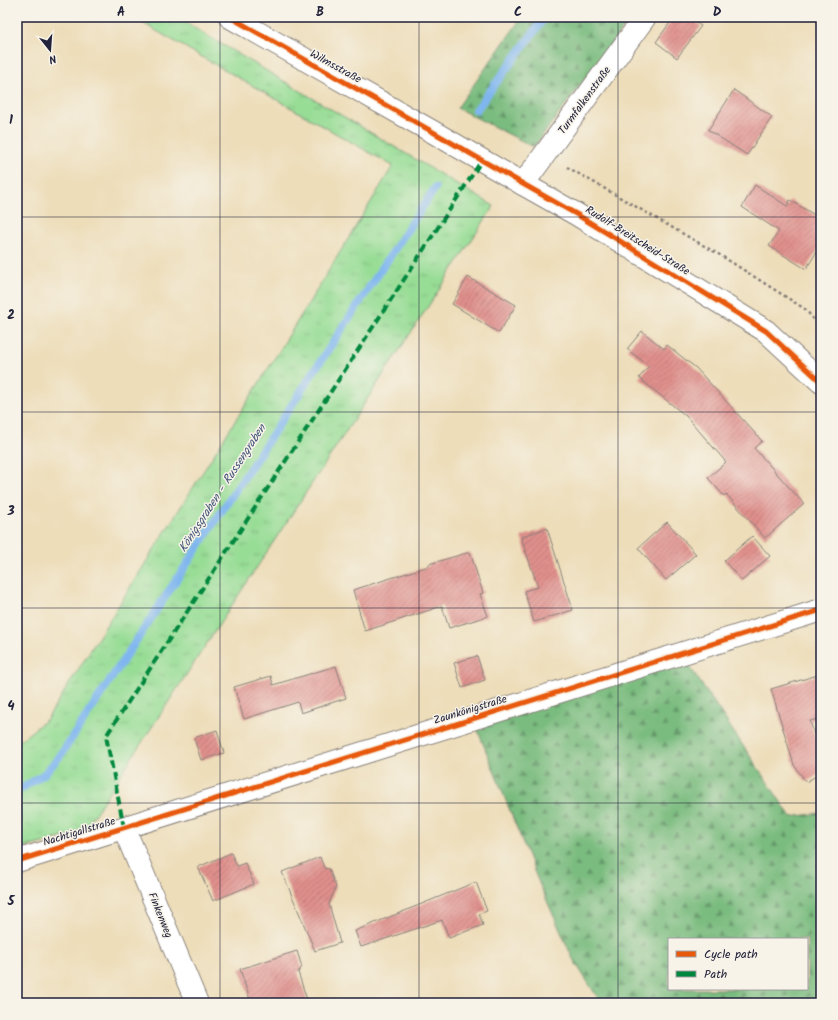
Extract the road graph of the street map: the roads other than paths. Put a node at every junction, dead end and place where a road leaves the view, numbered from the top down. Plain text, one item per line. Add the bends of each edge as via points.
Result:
1 (230, 17) edge
2 (645, 17) edge
3 (433, 132) joint
4 (523, 184) junction
5 (821, 382) edge
6 (821, 610) edge
7 (124, 828) junction
8 (17, 861) edge
9 (197, 1003) edge

1 - 3 street, Wilmsstraße
2 - 4 street, Turmfalkenstraße
3 - 4 street, Rudolf-Breitscheid-Straße
4 - 5 street, Rudolf-Breitscheid-Straße via 766,331
6 - 7 street, Zaunkönigstraße
7 - 8 street, Nachtigallstraße
7 - 9 street, Finkenweg

